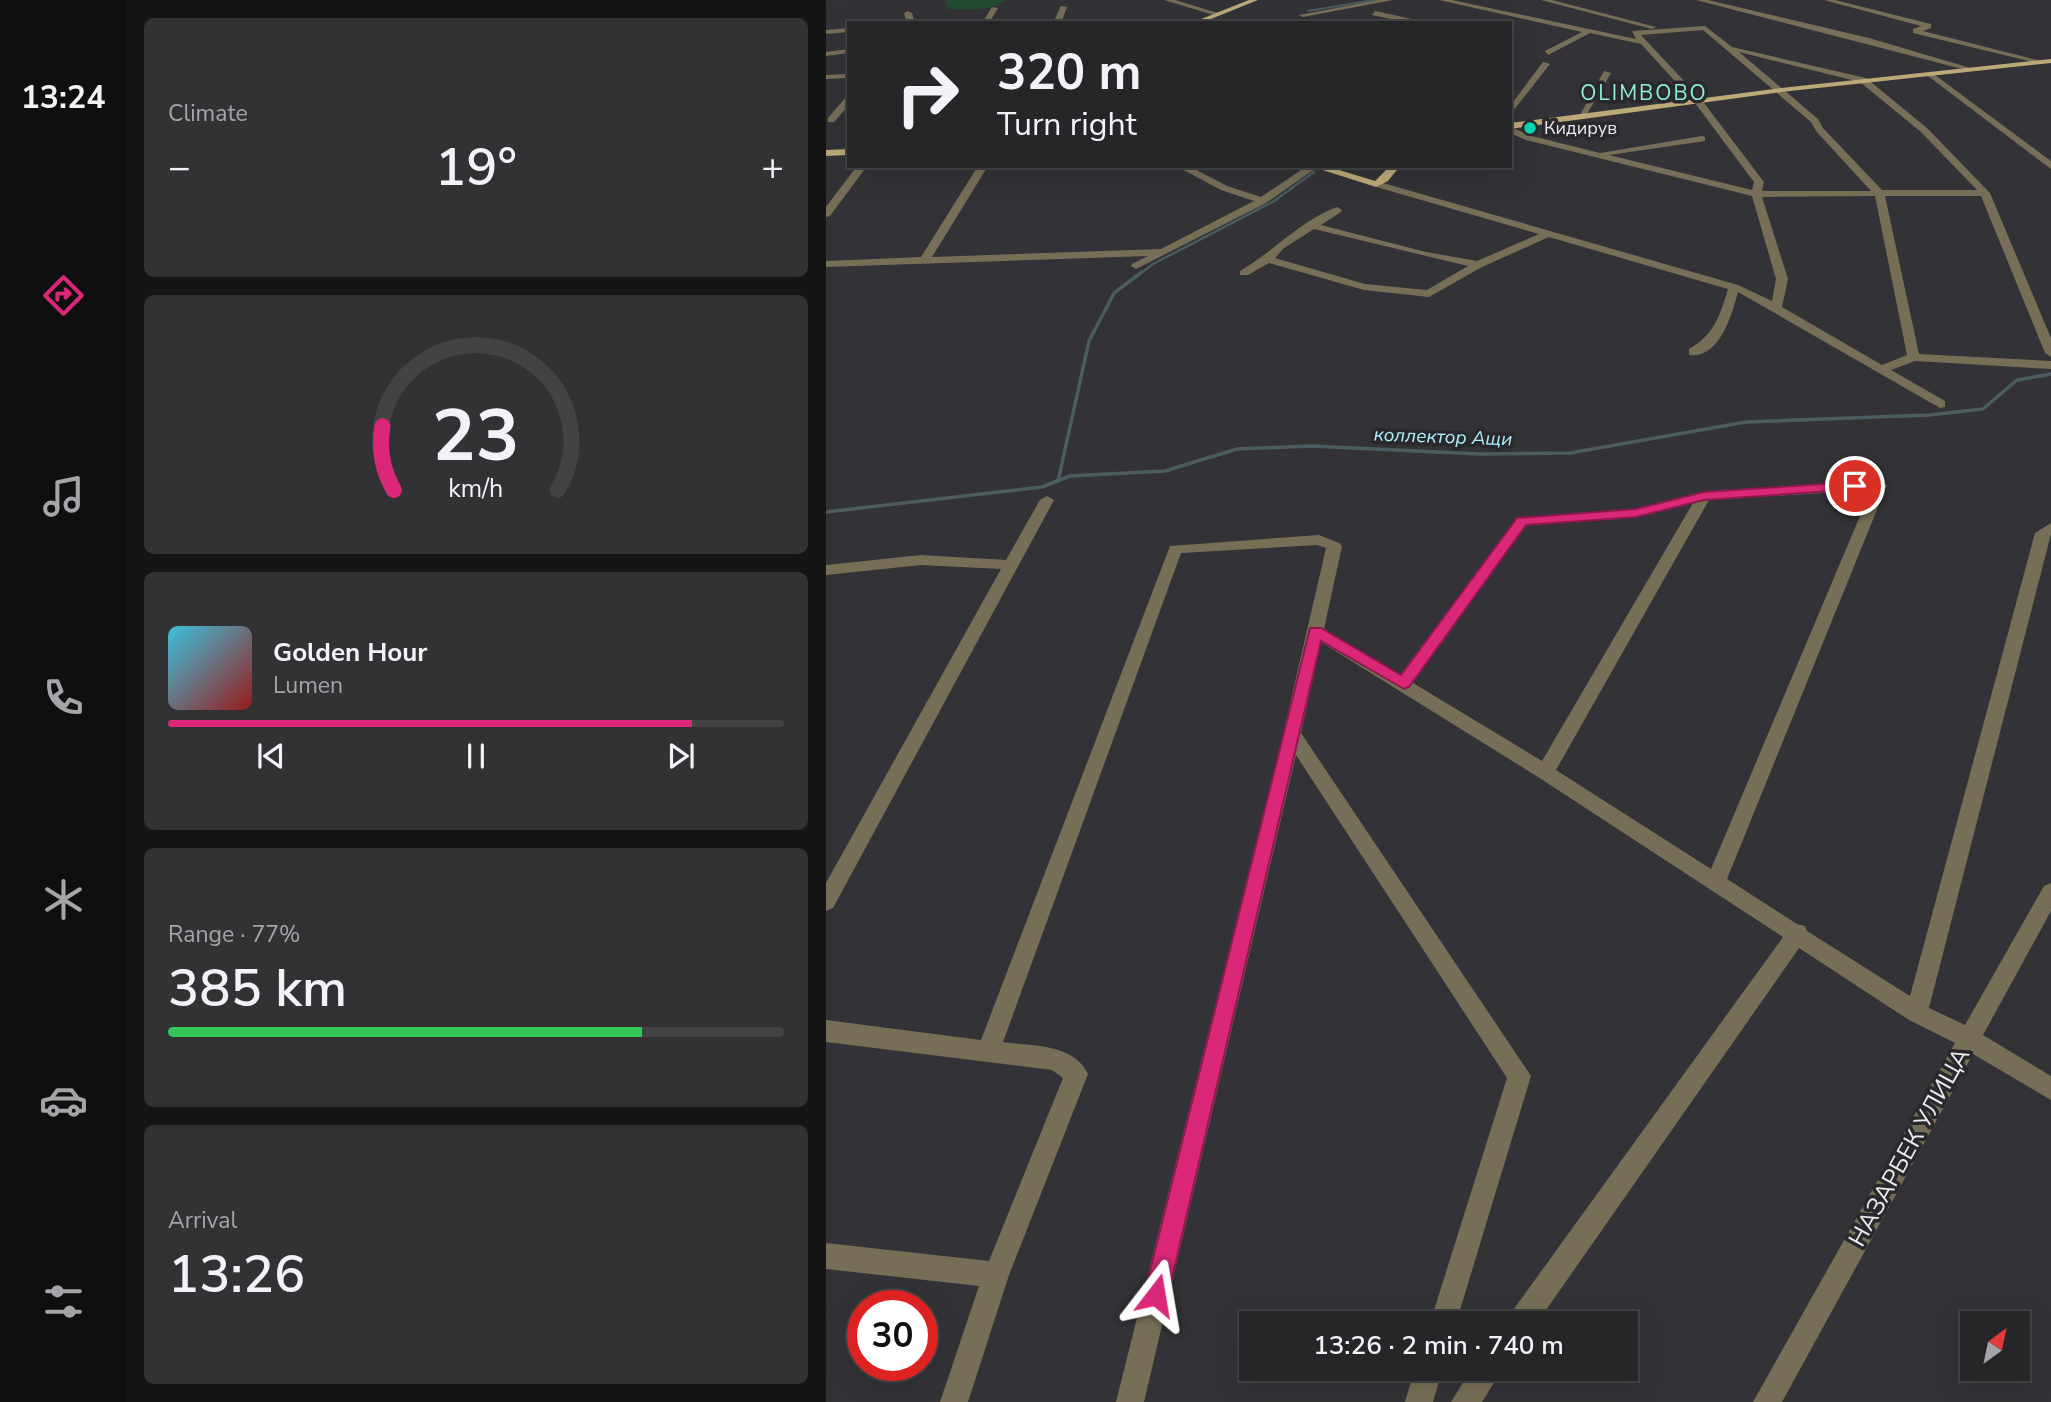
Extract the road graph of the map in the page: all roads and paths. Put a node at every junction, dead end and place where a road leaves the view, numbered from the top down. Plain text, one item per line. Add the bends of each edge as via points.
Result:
1 (1167, 0) edge
2 (1255, 0) edge
3 (1390, 0) edge
4 (1443, 0) edge
5 (1544, 0) edge
6 (1699, 0) edge
7 (1827, 0) edge
8 (1560, 4) junction
9 (1063, 7) dead end
10 (994, 8) dead end
11 (1549, 9) dead end
12 (908, 13) dead end
13 (1375, 13) dead end
14 (1538, 13) dead end
15 (1217, 14) junction
16 (1528, 18) junction
17 (1326, 20) dead end
18 (910, 21) edge
19 (986, 21) edge
20 (1058, 21) edge
21 (1199, 21) edge
22 (1412, 21) edge
23 (1512, 25) edge
24 (847, 30) edge
25 (1665, 31) junction
26 (826, 32) edge
27 (1589, 32) junction
28 (1642, 42) junction
29 (1727, 47) junction
30 (847, 51) edge
31 (1548, 53) dead end
32 (826, 54) edge
33 (2051, 61) edge
34 (2041, 62) junction
35 (1546, 64) dead end
36 (1970, 69) junction
37 (1607, 73) dead end
38 (1931, 74) junction
39 (847, 76) edge
40 (826, 77) edge
41 (1863, 80) junction
42 (1781, 90) junction
43 (847, 101) edge
44 (1698, 101) junction
45 (1512, 109) edge
46 (1581, 117) junction
47 (829, 120) edge
48 (847, 120) edge
49 (1512, 128) edge
50 (1512, 129) edge
51 (1702, 139) dead end
52 (847, 152) edge
53 (826, 153) edge
54 (1594, 155) junction
55 (2051, 166) edge
56 (860, 168) edge
57 (982, 168) edge
58 (1185, 168) edge
59 (1311, 168) edge
60 (1321, 168) edge
61 (1393, 168) edge
62 (1376, 184) junction
63 (1879, 193) junction
64 (1985, 193) junction
65 (1756, 194) junction
66 (1262, 201) junction
67 (1337, 210) dead end
68 (826, 214) edge
69 (1313, 226) junction
70 (1548, 234) junction
71 (1160, 252) junction
72 (1268, 259) junction
73 (924, 261) junction
74 (826, 264) edge
75 (1478, 265) junction
76 (1136, 266) dead end
77 (1244, 273) dead end
78 (1734, 287) junction
79 (1776, 308) junction
80 (1693, 352) dead end
81 (2051, 353) edge
82 (1914, 357) junction
83 (2051, 365) edge
84 (1879, 369) junction
85 (1940, 404) dead end
86 (1704, 496) junction
87 (1047, 500) dead end
88 (2051, 528) edge
89 (1012, 565) junction
90 (826, 570) edge
91 (1315, 631) junction
92 (1404, 683) junction
93 (1292, 734) junction
94 (1545, 772) junction
95 (1716, 881) junction
96 (2051, 892) edge
97 (826, 902) edge
98 (1798, 933) junction
99 (1917, 1013) junction
100 (826, 1031) edge
101 (1969, 1039) junction
102 (988, 1051) junction
103 (2051, 1089) edge
104 (826, 1256) edge
105 (996, 1275) junction
106 (1447, 1311) edge
107 (1530, 1311) edge
108 (1425, 1381) edge
109 (1480, 1381) edge
110 (954, 1402) edge
111 (1130, 1402) edge
112 (1419, 1402) edge
113 (1465, 1402) edge
114 (1767, 1402) edge

1 - 15 street
2 - 15 main road
3 - 17 street via 1303,15
4 - 16 street
5 - 8 street
6 - 36 street
7 - 34 street via 1928,26 1916,31
8 - 11 street
8 - 25 street
9 - 20 street
10 - 19 street
12 - 18 street
13 - 22 street
14 - 16 street
15 - 21 main road
16 - 23 street
16 - 27 street
24 - 26 street
25 - 28 street via 1635,33
25 - 29 street via 1705,28
27 - 28 street
27 - 31 street
28 - 44 street
29 - 41 street
29 - 42 street
30 - 32 street
33 - 34 main road
34 - 36 main road
35 - 45 street
36 - 38 main road
37 - 46 street
38 - 41 main road
38 - 55 street
39 - 40 street
41 - 42 main road
41 - 64 street via 1924,130
42 - 44 main road
42 - 63 street
43 - 47 street
44 - 46 main road
44 - 65 street via 1759,182
46 - 49 main road
47 - 48 street
50 - 54 street
51 - 54 street
52 - 53 main road
54 - 65 street
56 - 68 street
57 - 73 street
58 - 66 street
59 - 66 street
60 - 62 main road
61 - 62 main road
62 - 70 street
63 - 64 street
63 - 65 street
63 - 82 street
64 - 81 street
65 - 79 street via 1782,279
66 - 71 street
67 - 69 street
69 - 72 street
69 - 75 street
70 - 75 street
70 - 78 street
71 - 73 street
71 - 76 street
72 - 75 street via 1364,287 1429,294
72 - 77 street
73 - 74 street
78 - 79 street
78 - 80 street via 1712,343
79 - 84 street
82 - 83 street
82 - 84 street
84 - 85 street
86 - 92 street via 1636,513 1522,521
86 - 94 street
86 - 95 street via 1880,485
87 - 89 street
88 - 99 street via 2042,533
89 - 90 street via 921,560
89 - 97 street
91 - 92 street
91 - 93 street
91 - 102 street via 1334,546 1320,540 1175,550
92 - 94 street
93 - 106 street via 1519,1076
93 - 111 street
94 - 95 street
95 - 98 street
96 - 101 street, НАЗАРБЕК УЛИЦА
98 - 99 street
98 - 107 street
99 - 101 street
100 - 102 street
101 - 103 street
101 - 114 street, НАЗАРБЕК УЛИЦА
102 - 105 street via 1057,1059 1076,1074
104 - 105 street
105 - 110 street
108 - 112 street
109 - 113 street

